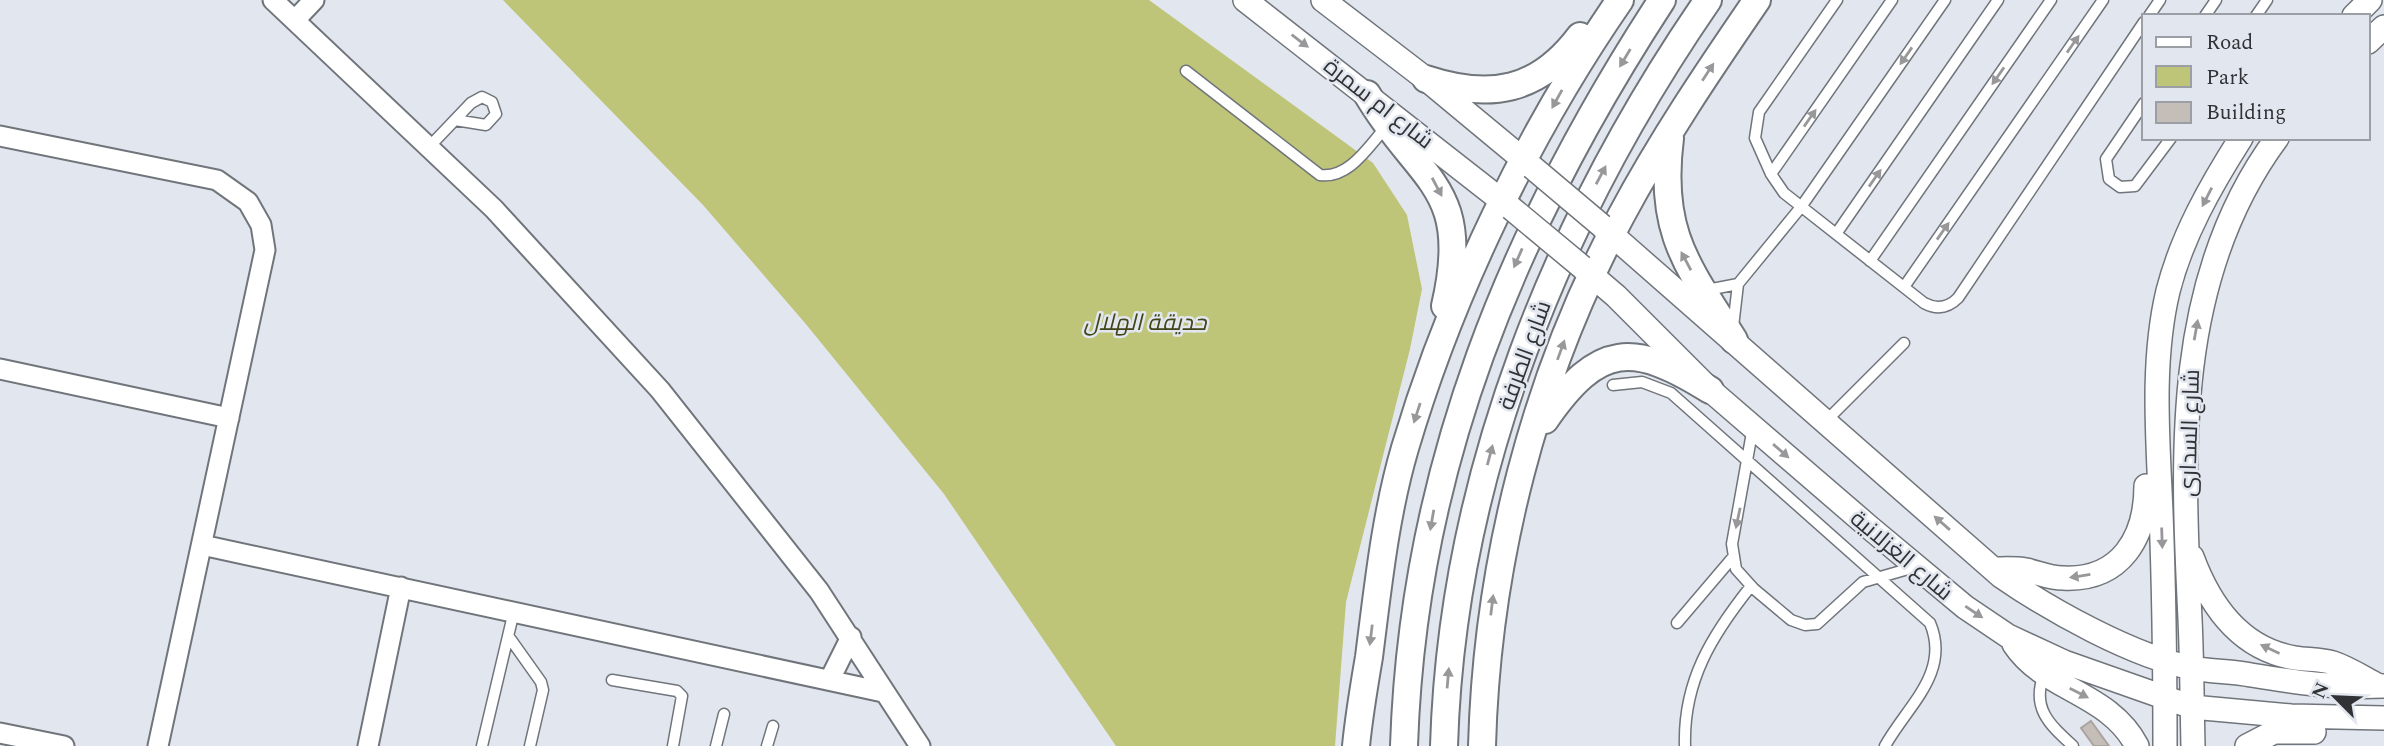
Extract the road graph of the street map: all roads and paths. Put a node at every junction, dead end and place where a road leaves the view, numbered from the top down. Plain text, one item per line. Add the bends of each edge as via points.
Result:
1 (273, 0) edge
2 (313, 0) edge
3 (1245, 0) edge
4 (1323, 0) edge
5 (1618, 0) edge
6 (1662, 0) edge
7 (1708, 0) edge
8 (1757, 0) edge
9 (1837, 0) edge
10 (1892, 0) edge
11 (1945, 0) edge
12 (1998, 0) edge
13 (2051, 0) edge
14 (2103, 0) edge
15 (2370, 0) edge
16 (2356, 14) edge
17 (295, 20) junction
18 (2142, 25) edge
19 (2384, 27) edge
20 (2370, 40) edge
21 (1186, 71) dead end
22 (1426, 79) junction
23 (1367, 93) junction
24 (2142, 106) edge
25 (455, 120) dead end
26 (1387, 126) junction
27 (1671, 129) junction
28 (0, 136) edge
29 (2170, 140) edge
30 (2240, 140) edge
31 (2276, 140) edge
32 (430, 146) junction
33 (1529, 163) junction
34 (1771, 174) junction
35 (1507, 205) junction
36 (1801, 207) junction
37 (1607, 230) junction
38 (1836, 234) junction
39 (1870, 261) junction
40 (1587, 272) junction
41 (1738, 285) junction
42 (1904, 287) junction
43 (1702, 289) junction
44 (1734, 340) junction
45 (1904, 343) dead end
46 (1440, 349) junction
47 (0, 369) edge
48 (1613, 385) dead end
49 (1710, 390) junction
50 (229, 418) junction
51 (1826, 421) junction
52 (2159, 422) junction
53 (1753, 427) junction
54 (1532, 438) junction
55 (1748, 460) junction
56 (2186, 541) junction
57 (202, 545) junction
58 (1734, 556) junction
59 (1916, 567) junction
60 (1993, 569) junction
61 (1880, 577) junction
62 (1751, 586) junction
63 (401, 587) junction
64 (514, 611) junction
65 (1677, 623) dead end
66 (2008, 636) junction
67 (509, 637) junction
68 (851, 637) junction
69 (2165, 659) junction
70 (2192, 668) junction
71 (2044, 673) junction
72 (830, 679) junction
73 (612, 680) dead end
74 (2382, 686) edge
75 (883, 692) junction
76 (2165, 700) junction
77 (2192, 707) junction
78 (724, 714) dead end
79 (2384, 718) edge
80 (773, 726) dead end
81 (2384, 727) edge
82 (0, 733) edge
83 (1357, 742) edge
84 (64, 746) edge
85 (158, 746) edge
86 (368, 746) edge
87 (482, 746) edge
88 (530, 746) edge
89 (673, 746) edge
90 (716, 746) edge
91 (767, 746) edge
92 (920, 746) edge
93 (1404, 746) edge
94 (1444, 746) edge
95 (1482, 746) edge
96 (1685, 746) edge
97 (1885, 746) edge
98 (2073, 746) edge
99 (2137, 746) edge
100 (2165, 746) edge
101 (2193, 746) edge
102 (2248, 746) edge

1 - 17 street
2 - 17 street
3 -> 23 street, شارع ام سمرة
4 - 22 street, شارع ام سمرة
5 - 22 main road via 1597,16 1555,65 1513,87 1476,90
5 -> 33 main road via 1569,77
6 -> 93 main road, شارع الطرفة via 1595,107 1541,208 1465,394 1434,510 1406,699
94 -> 7 main road, شارع الطرفة via 1453,634 1465,564 1510,389 1550,282 1599,178
27 -> 8 main road
9 - 34 lane via 1759,112 1755,138
34 -> 10 lane
11 -> 36 lane
38 -> 12 lane
13 -> 39 lane
42 -> 14 lane
15 - 16 street
17 - 32 street
18 - 42 lane via 1958,298 1938,308
19 - 20 street
21 - 26 lane via 1320,175 1347,170
22 - 33 street, شارع ام سمرة
23 - 26 main road
23 - 35 street, شارع ام سمرة
24 - 29 lane via 2106,159 2109,179 2120,187 2135,186
25 - 32 lane
26 -> 46 main road via 1429,173 1448,213 1454,250
27 - 37 main road
43 -> 27 main road via 1676,242 1668,207
28 - 50 street via 205,176 229,186 248,202 261,225 265,250
30 -> 52 street, شارع السدارى via 2198,213 2171,279 2161,332
56 -> 31 street, شارع السدارى via 2188,384 2200,312 2227,228
32 - 68 street via 551,268 660,390 764,517
33 - 35 main road
33 - 37 street, bridge
34 - 36 lane
35 - 40 street, شارع الغزلانية, bridge
35 - 46 main road
36 - 38 lane
36 - 41 lane
37 - 40 main road
37 - 44 street
38 - 39 lane
39 - 42 lane
40 - 49 street, شارع الغزلانية
54 -> 40 main road
41 - 43 lane
41 - 44 lane
43 - 44 main road
44 - 51 street
45 - 51 lane
46 -> 83 main road via 1405,449 1387,529
47 - 50 street
48 - 55 lane via 1642,382 1671,393
49 - 53 street, شارع الغزلانية
49 - 54 main road via 1655,360 1614,359 1578,377
50 - 57 street
60 -> 51 street
52 -> 60 street via 2147,456 2145,518 2127,553 2108,568 2081,578
52 -> 69 street, شارع السدارى
53 - 55 lane
53 -> 59 street, شارع الغزلانية
95 -> 54 main road via 1493,597
55 -> 58 lane via 1732,544
55 - 61 lane
56 - 70 street, شارع السدارى
74 -> 56 street via 2330,662 2282,654 2237,630 2212,602
57 - 63 street
57 - 85 street
58 - 62 lane via 1736,569
58 - 65 lane
59 - 61 lane
59 -> 66 street, شارع الغزلانية
60 - 69 street via 2067,617
61 - 62 lane via 1863,582 1817,624 1805,625 1791,620
61 - 97 lane via 1922,613 1935,635 1936,649 1927,685
62 - 96 lane via 1716,630 1696,672 1687,699
63 - 64 street
63 - 86 street
64 - 67 lane
64 - 72 street
66 - 71 street
66 - 76 street, شارع الغزلانية
67 - 87 lane
67 - 88 lane via 543,690
68 - 72 street
68 - 75 street
69 - 70 street
69 - 76 street, شارع السدارى
70 - 74 street via 2312,687
70 - 77 street, شارع السدارى
71 - 98 lane via 2040,708 2049,724
71 -> 99 street via 2112,714
72 - 75 street
73 - 89 lane via 682,695
75 - 92 street
76 - 77 street, شارع الغزلانية
76 - 100 street, شارع السدارى
77 - 79 street, شارع الغزلانية
77 - 101 street, شارع السدارى
78 - 90 lane
80 - 91 lane
81 - 102 street via 2368,733 2274,732
82 - 84 street

